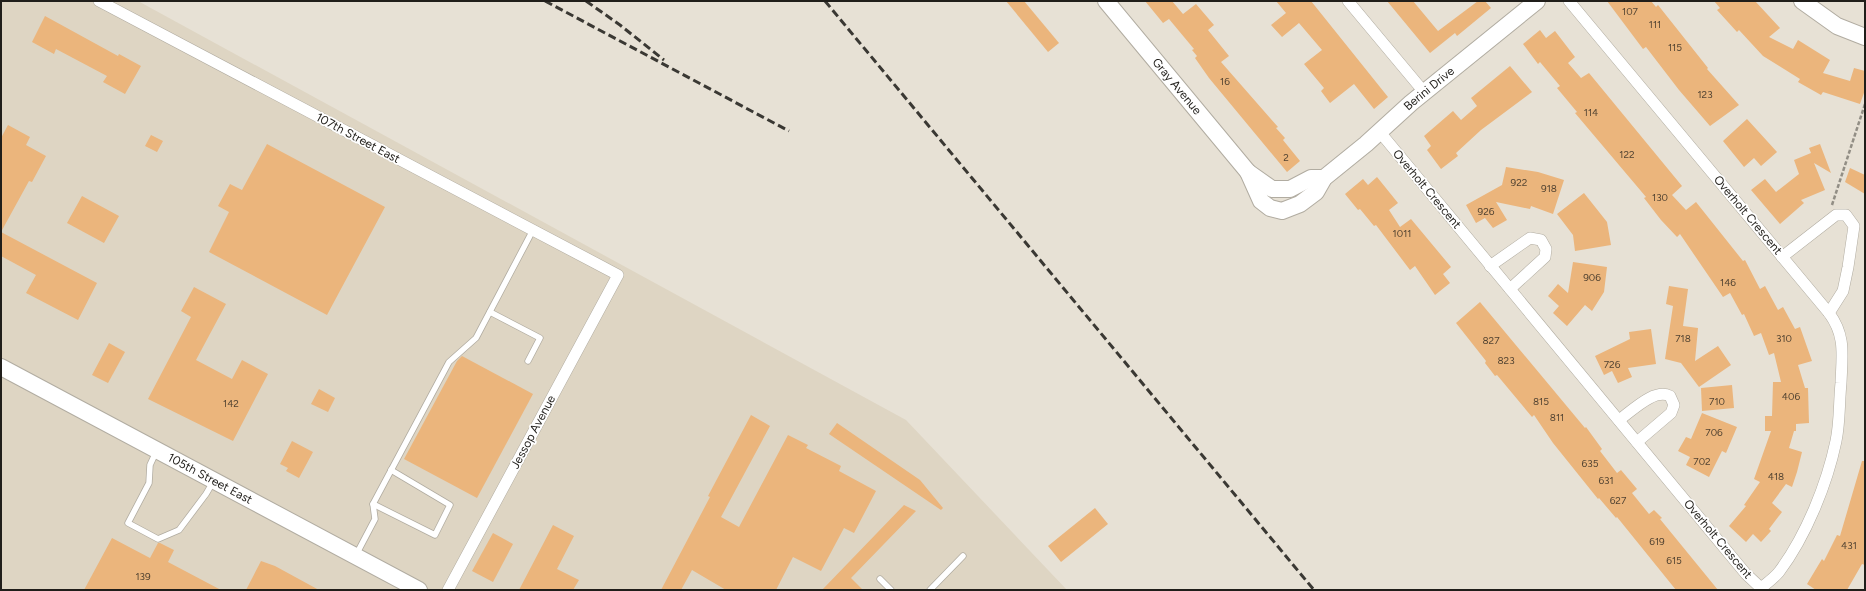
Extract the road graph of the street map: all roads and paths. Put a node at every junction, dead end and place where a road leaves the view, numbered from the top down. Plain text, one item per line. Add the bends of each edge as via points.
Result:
1 (99, 1) edge
2 (1106, 1) edge
3 (1348, 1) edge
4 (1536, 1) edge
5 (1569, 1) edge
6 (1802, 1) edge
7 (1865, 37) edge
8 (1424, 92) junction
9 (1865, 104) edge
10 (1379, 131) junction
11 (1248, 172) junction
12 (1324, 178) junction
13 (1832, 205) dead end
14 (533, 230) junction
15 (1782, 257) junction
16 (1490, 266) junction
17 (618, 275) joint
18 (1510, 289) junction
19 (490, 312) junction
20 (1828, 313) junction
21 (528, 361) dead end
22 (1, 367) edge
23 (1619, 420) junction
24 (1637, 442) junction
25 (158, 450) junction
26 (391, 470) junction
27 (214, 480) junction
28 (373, 504) junction
29 (355, 556) junction
30 (963, 556) dead end
31 (880, 579) dead end
32 (1762, 589) edge
33 (419, 590) edge
34 (448, 590) edge
35 (891, 590) edge
36 (930, 590) edge

1 - 14 street, 107th Street East
2 - 11 street, Gray Avenue
3 - 8 street
4 - 8 street, Berini Drive
5 - 15 street, Overholt Crescent
6 - 7 street via 1837,26
8 - 10 street, Berini Drive
9 - 13 path
10 - 12 street, Berini Drive
10 - 16 street, Overholt Crescent
11 - 12 street, Gray Avenue via 1272,189 1290,189 1311,178
11 - 12 street, Gray Avenue via 1261,201 1270,208 1282,211 1300,204 1316,192
14 - 17 street, 107th Street East
14 - 19 lane
15 - 20 street, Overholt Crescent
15 - 20 street via 1836,215 1846,215 1851,220 1854,226 1843,291
16 - 18 street, Overholt Crescent
16 - 18 street via 1530,238 1541,240 1546,249 1545,257
17 - 34 street, Jessop Avenue
18 - 23 street, Overholt Crescent
19 - 21 lane via 540,338
19 - 26 lane via 476,338 449,362
20 - 32 street, Overholt Crescent via 1842,337 1836,440 1826,478 1798,541 1778,572
22 - 25 street, 105th Street East
23 - 24 street, Overholt Crescent
23 - 24 street via 1654,395 1665,393 1670,396 1674,405 1672,413
24 - 32 street, Overholt Crescent via 1746,574
25 - 27 street, 105th Street East
25 - 27 lane via 150,465 149,483 128,523 158,539 179,530
26 - 28 lane
26 - 28 lane via 450,505 435,535
27 - 29 street, 105th Street East
28 - 29 lane via 375,519
29 - 33 street, 105th Street East
30 - 36 lane
31 - 35 lane

